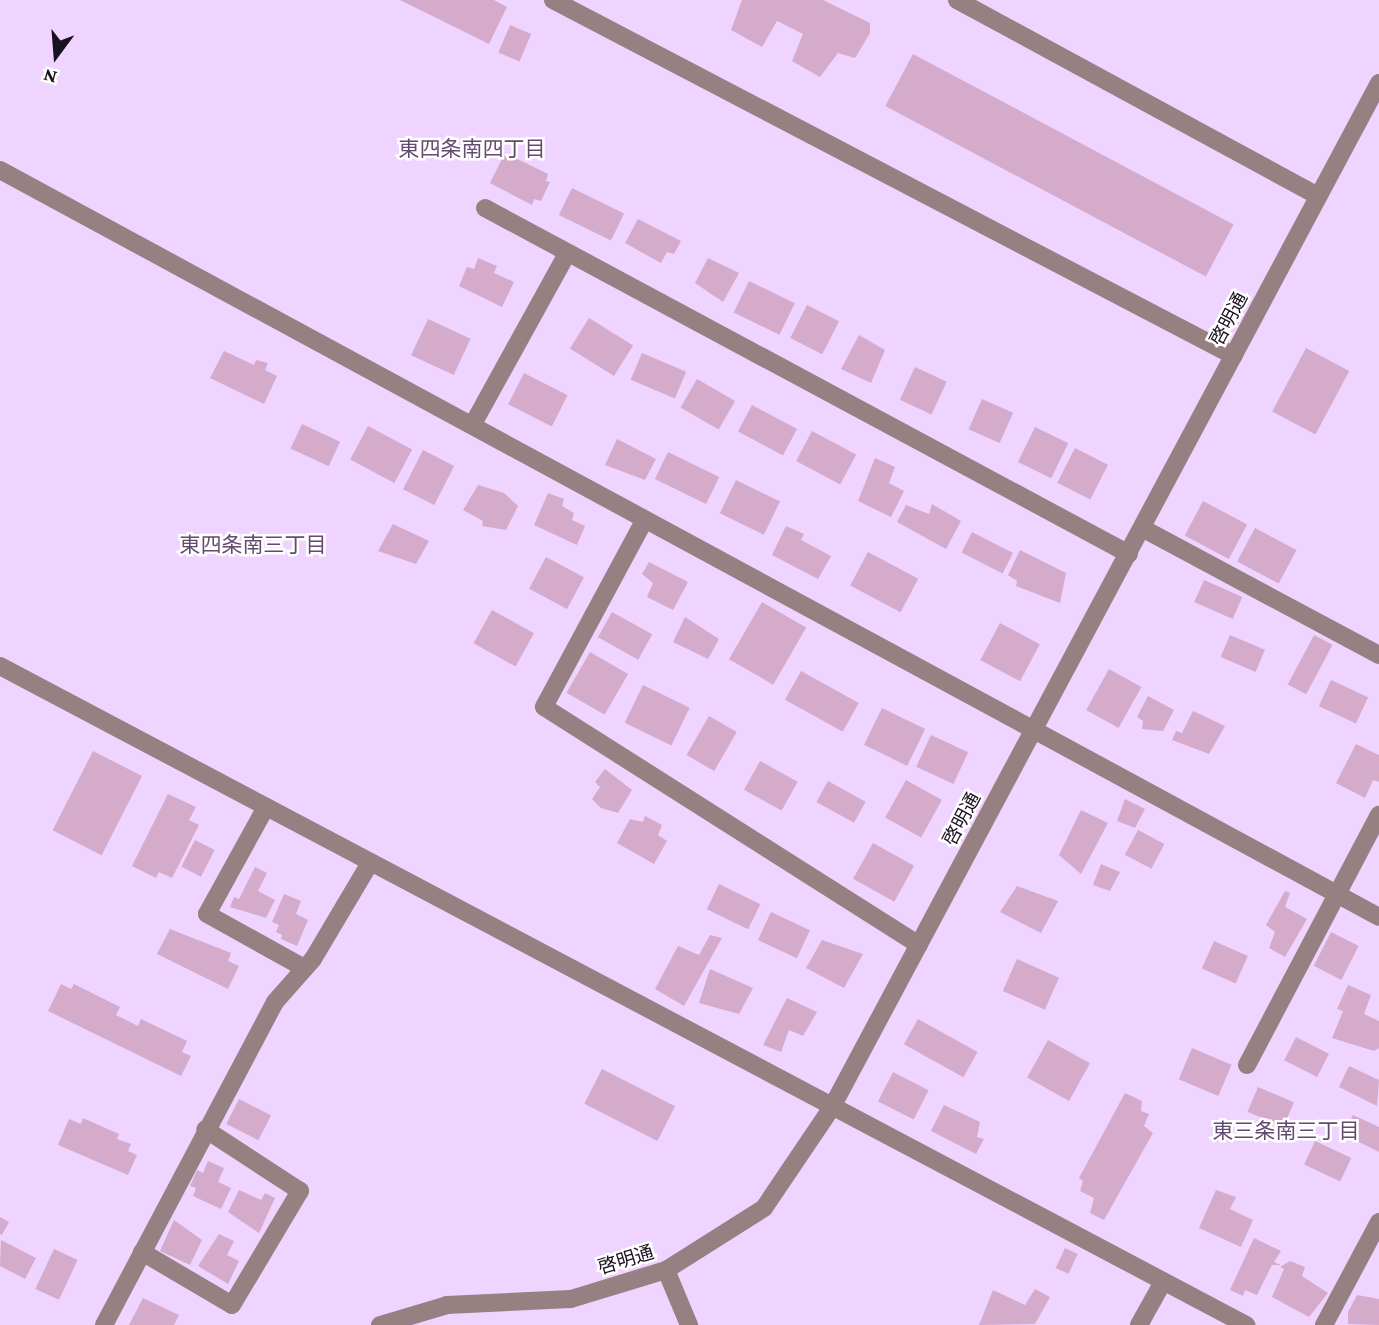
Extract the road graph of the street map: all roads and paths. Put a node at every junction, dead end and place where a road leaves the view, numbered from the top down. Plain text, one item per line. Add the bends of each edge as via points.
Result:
1 (553, 0) edge
2 (957, 0) edge
3 (1379, 83) edge
4 (0, 170) edge
5 (1318, 196) junction
6 (485, 208) dead end
7 (567, 254) junction
8 (1234, 356) junction
9 (472, 424) junction
10 (644, 521) junction
11 (1142, 528) junction
12 (1129, 554) junction
13 (1379, 655) edge
14 (0, 666) edge
15 (1034, 730) junction
16 (266, 807) junction
17 (1379, 815) edge
18 (370, 863) junction
19 (1337, 895) junction
20 (1379, 917) edge
21 (919, 946) junction
22 (304, 968) junction
23 (1247, 1065) dead end
24 (832, 1107) junction
25 (205, 1129) junction
26 (1379, 1222) edge
27 (142, 1252) junction
28 (666, 1270) junction
29 (1163, 1282) junction
30 (104, 1325) edge
31 (380, 1325) edge
32 (689, 1325) edge
33 (1139, 1325) edge
34 (1246, 1325) edge
35 (1324, 1325) edge

1 - 8 street
2 - 5 street
3 - 5 street, 啓明通
4 - 9 street
5 - 8 street, 啓明通
6 - 7 street
7 - 9 street
7 - 12 street
8 - 11 street, 啓明通
9 - 10 street
10 - 15 street
10 - 21 street via 544,707
11 - 12 street, 啓明通
11 - 13 street
12 - 15 street, 啓明通
14 - 16 street
15 - 19 street
15 - 21 street, 啓明通
16 - 18 street
16 - 22 street via 207,914
17 - 19 street
18 - 22 street
18 - 24 street
19 - 20 street
19 - 23 street
21 - 24 street, 啓明通
22 - 25 street via 275,1002
24 - 28 street, 啓明通 via 764,1208
24 - 29 street
25 - 27 street
25 - 27 street via 300,1191 232,1305
26 - 35 street
27 - 30 street
28 - 31 street, 啓明通 via 571,1299 447,1305
28 - 32 street
29 - 33 street
29 - 34 street

